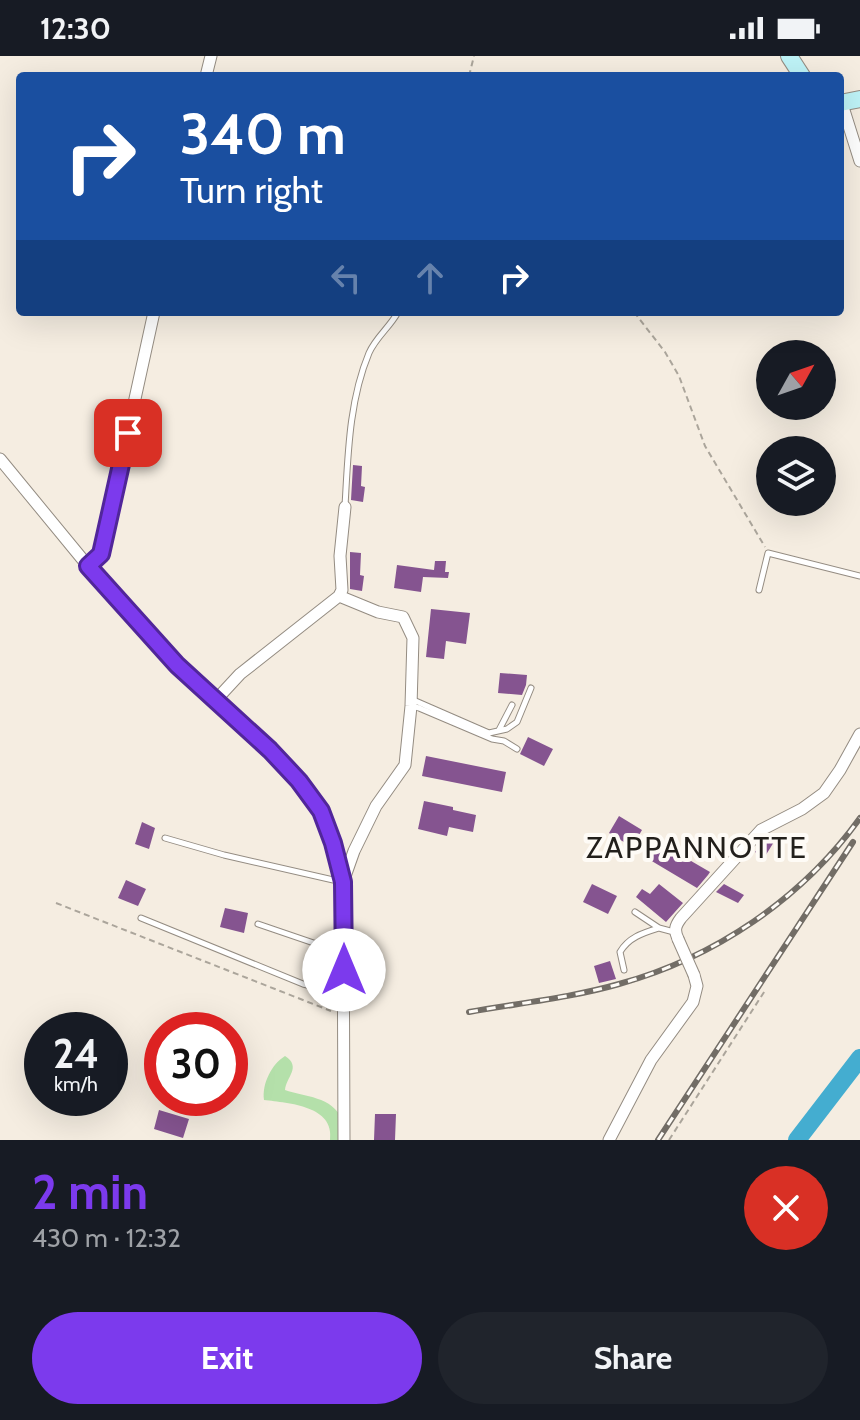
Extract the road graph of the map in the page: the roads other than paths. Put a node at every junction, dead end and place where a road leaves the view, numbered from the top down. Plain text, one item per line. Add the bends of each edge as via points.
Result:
1 (844, 112) edge
2 (860, 161) edge
3 (153, 316) edge
4 (396, 316) edge
5 (0, 459) edge
6 (345, 507) joint
7 (88, 566) junction
8 (860, 576) edge
9 (759, 590) dead end
10 (339, 596) junction
11 (531, 688) dead end
12 (215, 701) junction
13 (410, 702) junction
14 (512, 705) dead end
15 (499, 731) junction
16 (860, 734) edge
17 (517, 749) dead end
18 (165, 838) dead end
19 (333, 843) junction
20 (354, 851) junction
21 (343, 882) junction
22 (635, 912) dead end
23 (141, 918) dead end
24 (258, 924) dead end
25 (659, 928) junction
26 (676, 936) junction
27 (344, 954) junction
28 (624, 970) dead end
29 (344, 987) junction
30 (344, 1140) edge
31 (609, 1140) edge

1 - 2 street
3 - 7 street via 101,554
4 - 6 lane via 370,351 358,391
5 - 7 street
6 - 10 street
7 - 12 street
8 - 9 lane via 768,553
10 - 12 street via 240,674
10 - 13 street via 403,617 413,638
11 - 15 lane via 517,722
12 - 19 street via 299,781 321,811
13 - 15 lane via 489,733
13 - 17 lane
13 - 20 street via 405,765 376,806
14 - 15 lane
16 - 26 street via 824,793 761,830 676,924
18 - 21 lane
19 - 20 street
19 - 21 street
20 - 21 street
21 - 27 street
22 - 25 lane
23 - 29 lane via 303,984
24 - 27 lane
25 - 26 lane
25 - 28 lane via 625,944 620,952
26 - 31 street, bridge via 697,986 693,1002 651,1060
27 - 29 street
29 - 30 street

